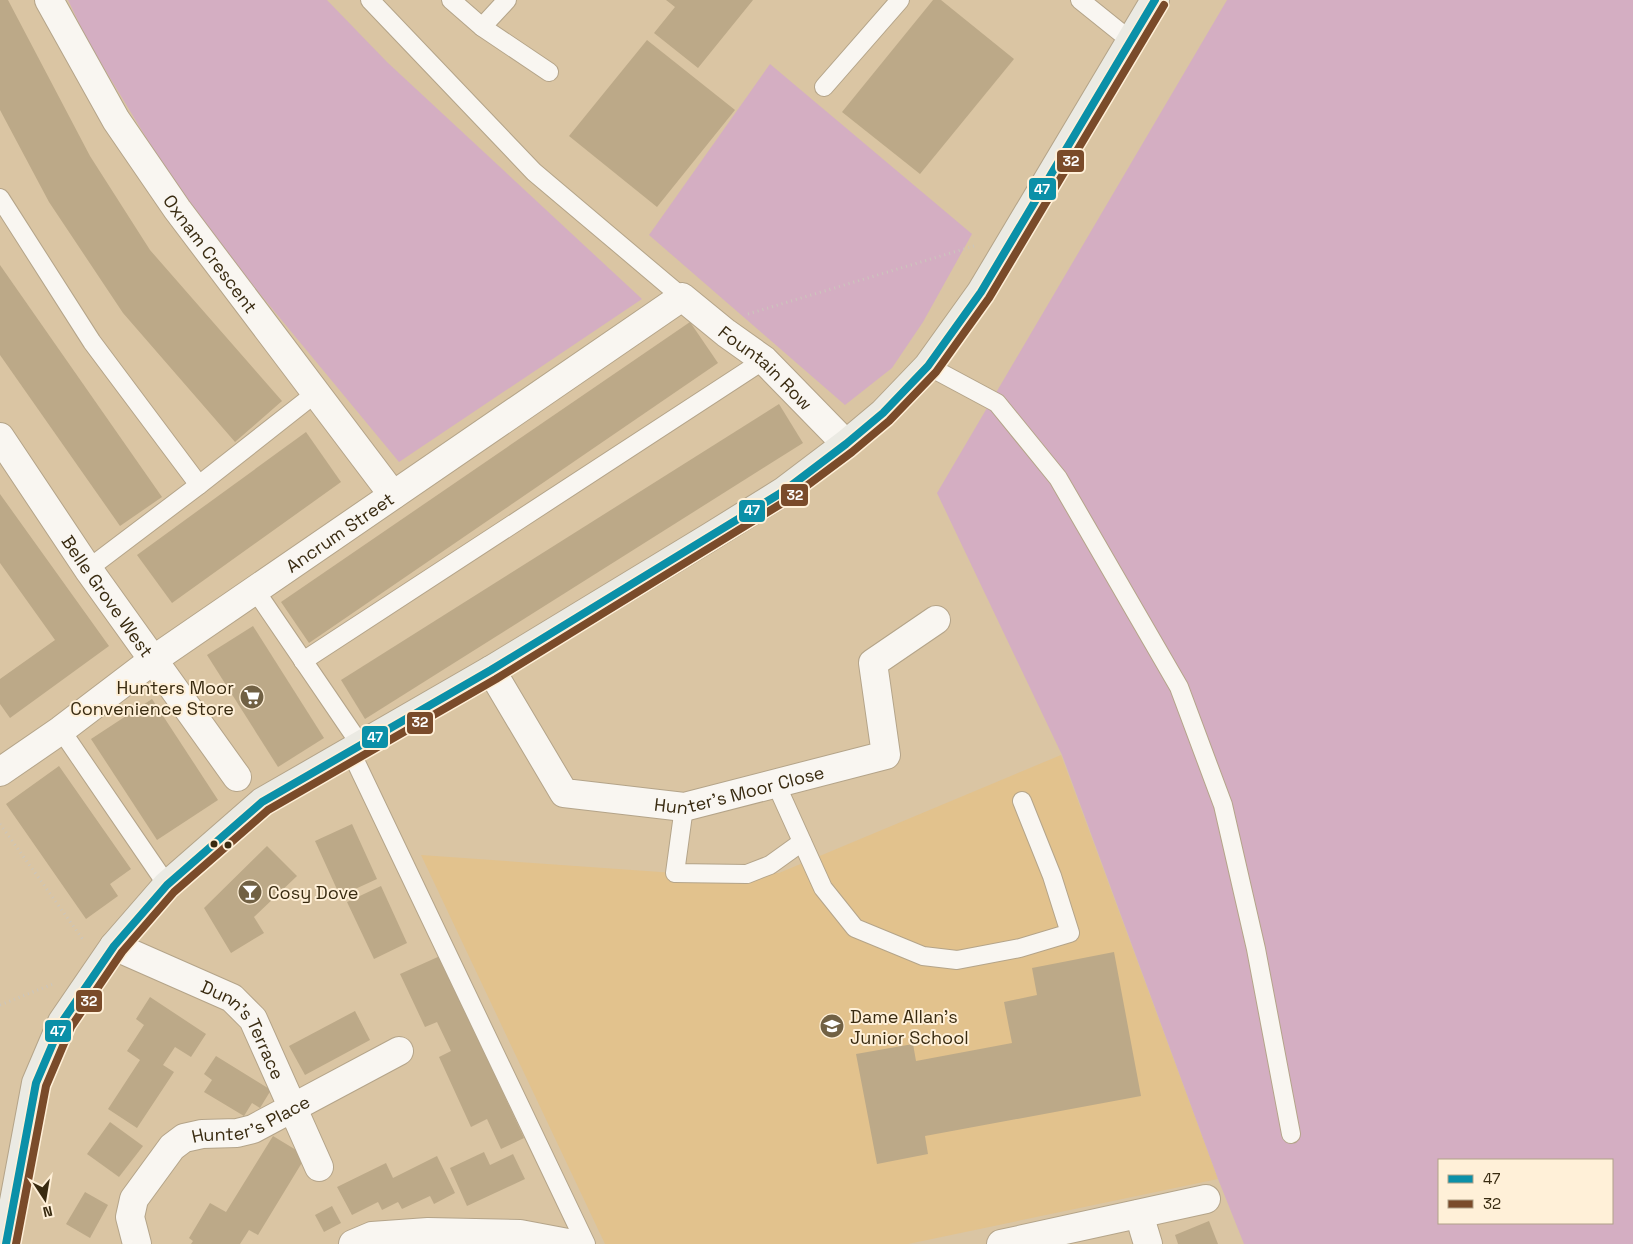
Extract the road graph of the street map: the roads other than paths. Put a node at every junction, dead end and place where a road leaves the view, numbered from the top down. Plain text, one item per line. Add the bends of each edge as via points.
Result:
1 (49, 0) edge
2 (370, 0) edge
3 (451, 0) edge
4 (507, 0) edge
5 (900, 0) edge
6 (1080, 0) edge
7 (1155, 0) edge
8 (482, 27) junction
9 (1131, 42) junction
10 (549, 72) dead end
11 (824, 87) dead end
12 (0, 198) edge
13 (682, 297) junction
14 (764, 360) junction
15 (928, 366) junction
16 (316, 393) junction
17 (0, 436) edge
18 (846, 444) junction
19 (200, 485) junction
20 (393, 495) junction
21 (88, 569) junction
22 (255, 590) junction
23 (936, 620) dead end
24 (153, 660) junction
25 (303, 660) junction
26 (491, 670) junction
27 (61, 730) junction
28 (355, 747) junction
29 (0, 772) edge
30 (237, 777) dead end
31 (776, 784) junction
32 (1022, 801) dead end
33 (684, 808) junction
34 (802, 842) junction
35 (167, 885) junction
36 (108, 956) junction
37 (399, 1050) dead end
38 (293, 1108) junction
39 (1291, 1134) dead end
40 (319, 1167) dead end
41 (1206, 1199) dead end
42 (1139, 1214) junction
43 (6, 1244) edge
44 (137, 1244) edge
45 (353, 1244) edge
46 (573, 1244) edge
47 (586, 1244) edge
48 (1001, 1244) edge
49 (1148, 1244) edge

1 - 16 street, Oxnam Crescent via 116,120 177,210
2 - 13 lane via 534,172
3 - 8 lane
4 - 8 lane
5 - 11 lane
6 - 9 lane
7 - 9 street
8 - 10 lane
9 - 15 street via 980,292
12 - 19 lane via 92,342
13 - 14 street, Fountain Row
13 - 20 street, Ancrum Street
14 - 18 street, Fountain Row
14 - 25 lane
15 - 18 street via 883,413
15 - 39 lane via 997,403 1058,478 1179,687 1223,805 1256,949
16 - 19 lane
16 - 20 street, Oxnam Crescent
17 - 21 street, Belle Grove West
18 - 26 street via 776,496
19 - 21 lane
20 - 22 street, Ancrum Street
21 - 24 street, Belle Grove West
22 - 24 street, Ancrum Street
22 - 25 lane
23 - 31 street, Hunter's Moor Close via 873,663 886,755
24 - 27 street, Ancrum Street
24 - 30 street, Belle Grove West
25 - 28 lane
26 - 28 street
26 - 33 street, Hunter's Moor Close via 564,792
27 - 29 street, Ancrum Street
27 - 35 lane
28 - 35 street via 262,802
28 - 47 lane
31 - 33 street, Hunter's Moor Close
31 - 34 lane
32 - 34 lane via 1052,876 1070,933 1020,948 957,960 923,956 855,928 822,888
33 - 34 lane via 675,873 747,874 770,864
35 - 36 street
36 - 38 street, Dunn's Terrace via 232,998 253,1020
36 - 43 street via 62,1022 36,1083
37 - 38 street, Hunter's Place
38 - 40 street, Dunn's Terrace
38 - 44 street, Hunter's Place via 253,1129 184,1138 172,1147 134,1199 130,1217
41 - 42 street
42 - 48 street
42 - 49 street
45 - 46 street via 372,1236 428,1232 520,1234

